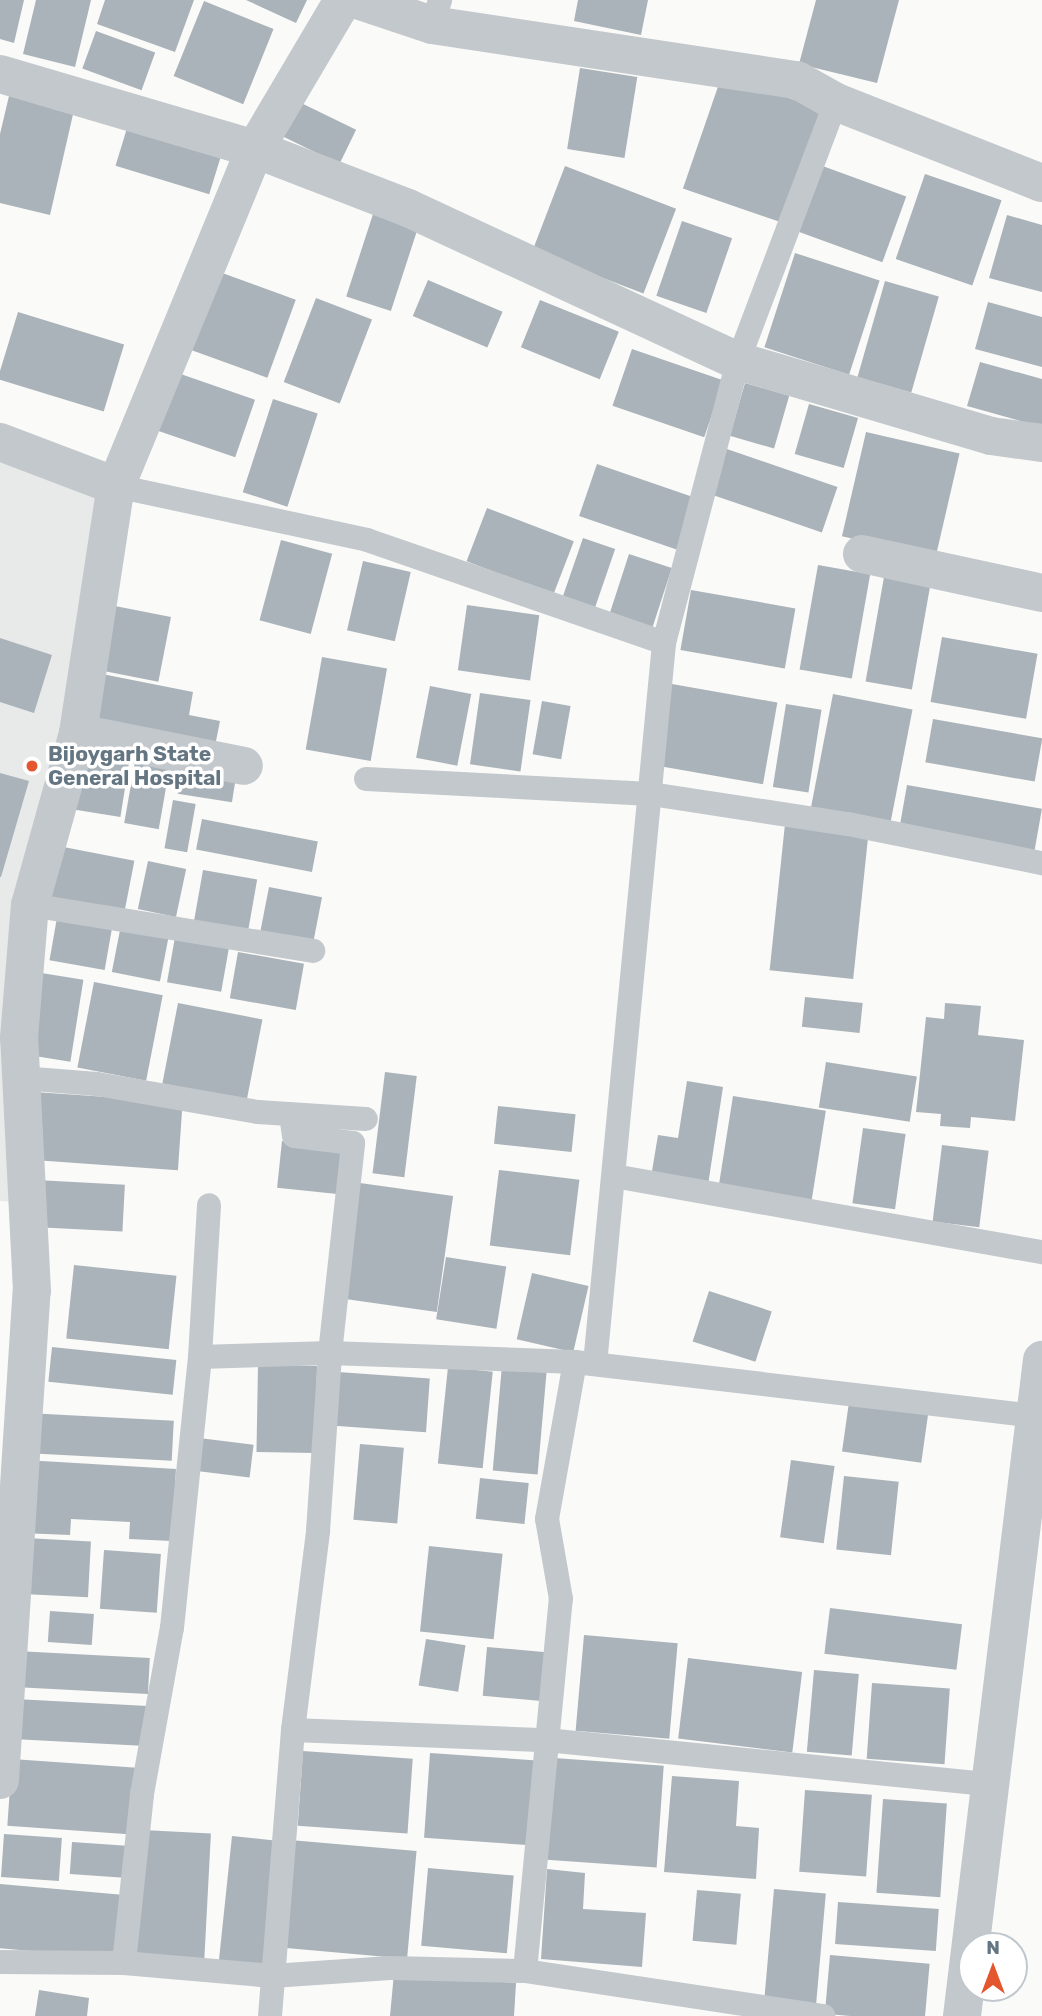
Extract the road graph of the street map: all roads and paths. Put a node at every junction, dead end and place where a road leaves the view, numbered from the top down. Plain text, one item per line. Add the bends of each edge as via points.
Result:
1 (343, 0) edge
2 (357, 0) edge
3 (436, 13) edge
4 (0, 74) edge
5 (835, 102) junction
6 (255, 149) junction
7 (1042, 183) edge
8 (738, 361) junction
9 (0, 442) edge
10 (1042, 443) edge
11 (116, 486) junction
12 (862, 554) dead end
13 (1042, 593) edge
14 (664, 643) junction
15 (78, 733) junction
16 (244, 766) dead end
17 (366, 779) dead end
18 (651, 794) junction
19 (1042, 863) edge
20 (30, 905) junction
21 (313, 951) dead end
22 (21, 1078) junction
23 (290, 1114) junction
24 (366, 1119) dead end
25 (614, 1176) junction
26 (209, 1205) dead end
27 (1042, 1252) edge
28 (330, 1353) junction
29 (200, 1357) junction
30 (585, 1363) junction
31 (1041, 1371) edge
32 (1036, 1416) junction
33 (10, 1466) edge
34 (1026, 1613) edge
35 (293, 1730) junction
36 (546, 1740) junction
37 (0, 1780) edge
38 (989, 1784) junction
39 (0, 1962) edge
40 (124, 1963) junction
41 (525, 1971) junction
42 (272, 1976) junction
43 (270, 2016) edge
44 (824, 2016) edge
45 (962, 2016) edge

1 - 6 street
2 - 3 street
3 - 5 street via 797,80
4 - 6 street
5 - 7 street
5 - 8 lane
6 - 8 street via 408,208
6 - 11 street
8 - 10 street via 991,436
8 - 14 lane
9 - 11 street
11 - 14 lane via 368,540
11 - 15 street
12 - 13 street
14 - 18 lane
15 - 16 street
15 - 20 street
17 - 18 lane
18 - 19 lane via 848,824
18 - 25 lane
20 - 21 lane
20 - 22 street via 19,1038
22 - 23 lane via 97,1084
22 - 33 street via 32,1291
23 - 24 lane
23 - 28 lane via 294,1136 353,1143
25 - 27 lane
25 - 30 lane
26 - 29 lane
28 - 29 lane
28 - 30 lane
28 - 35 lane via 318,1531
29 - 40 lane via 172,1628 142,1794
30 - 32 lane
30 - 36 lane via 547,1518 561,1599
31 - 32 street
32 - 34 street
33 - 37 street
34 - 38 street
35 - 36 lane
35 - 42 lane
36 - 38 lane
36 - 41 lane
38 - 45 street
39 - 40 lane
40 - 42 lane
41 - 42 lane via 390,1968
41 - 44 lane
42 - 43 lane

